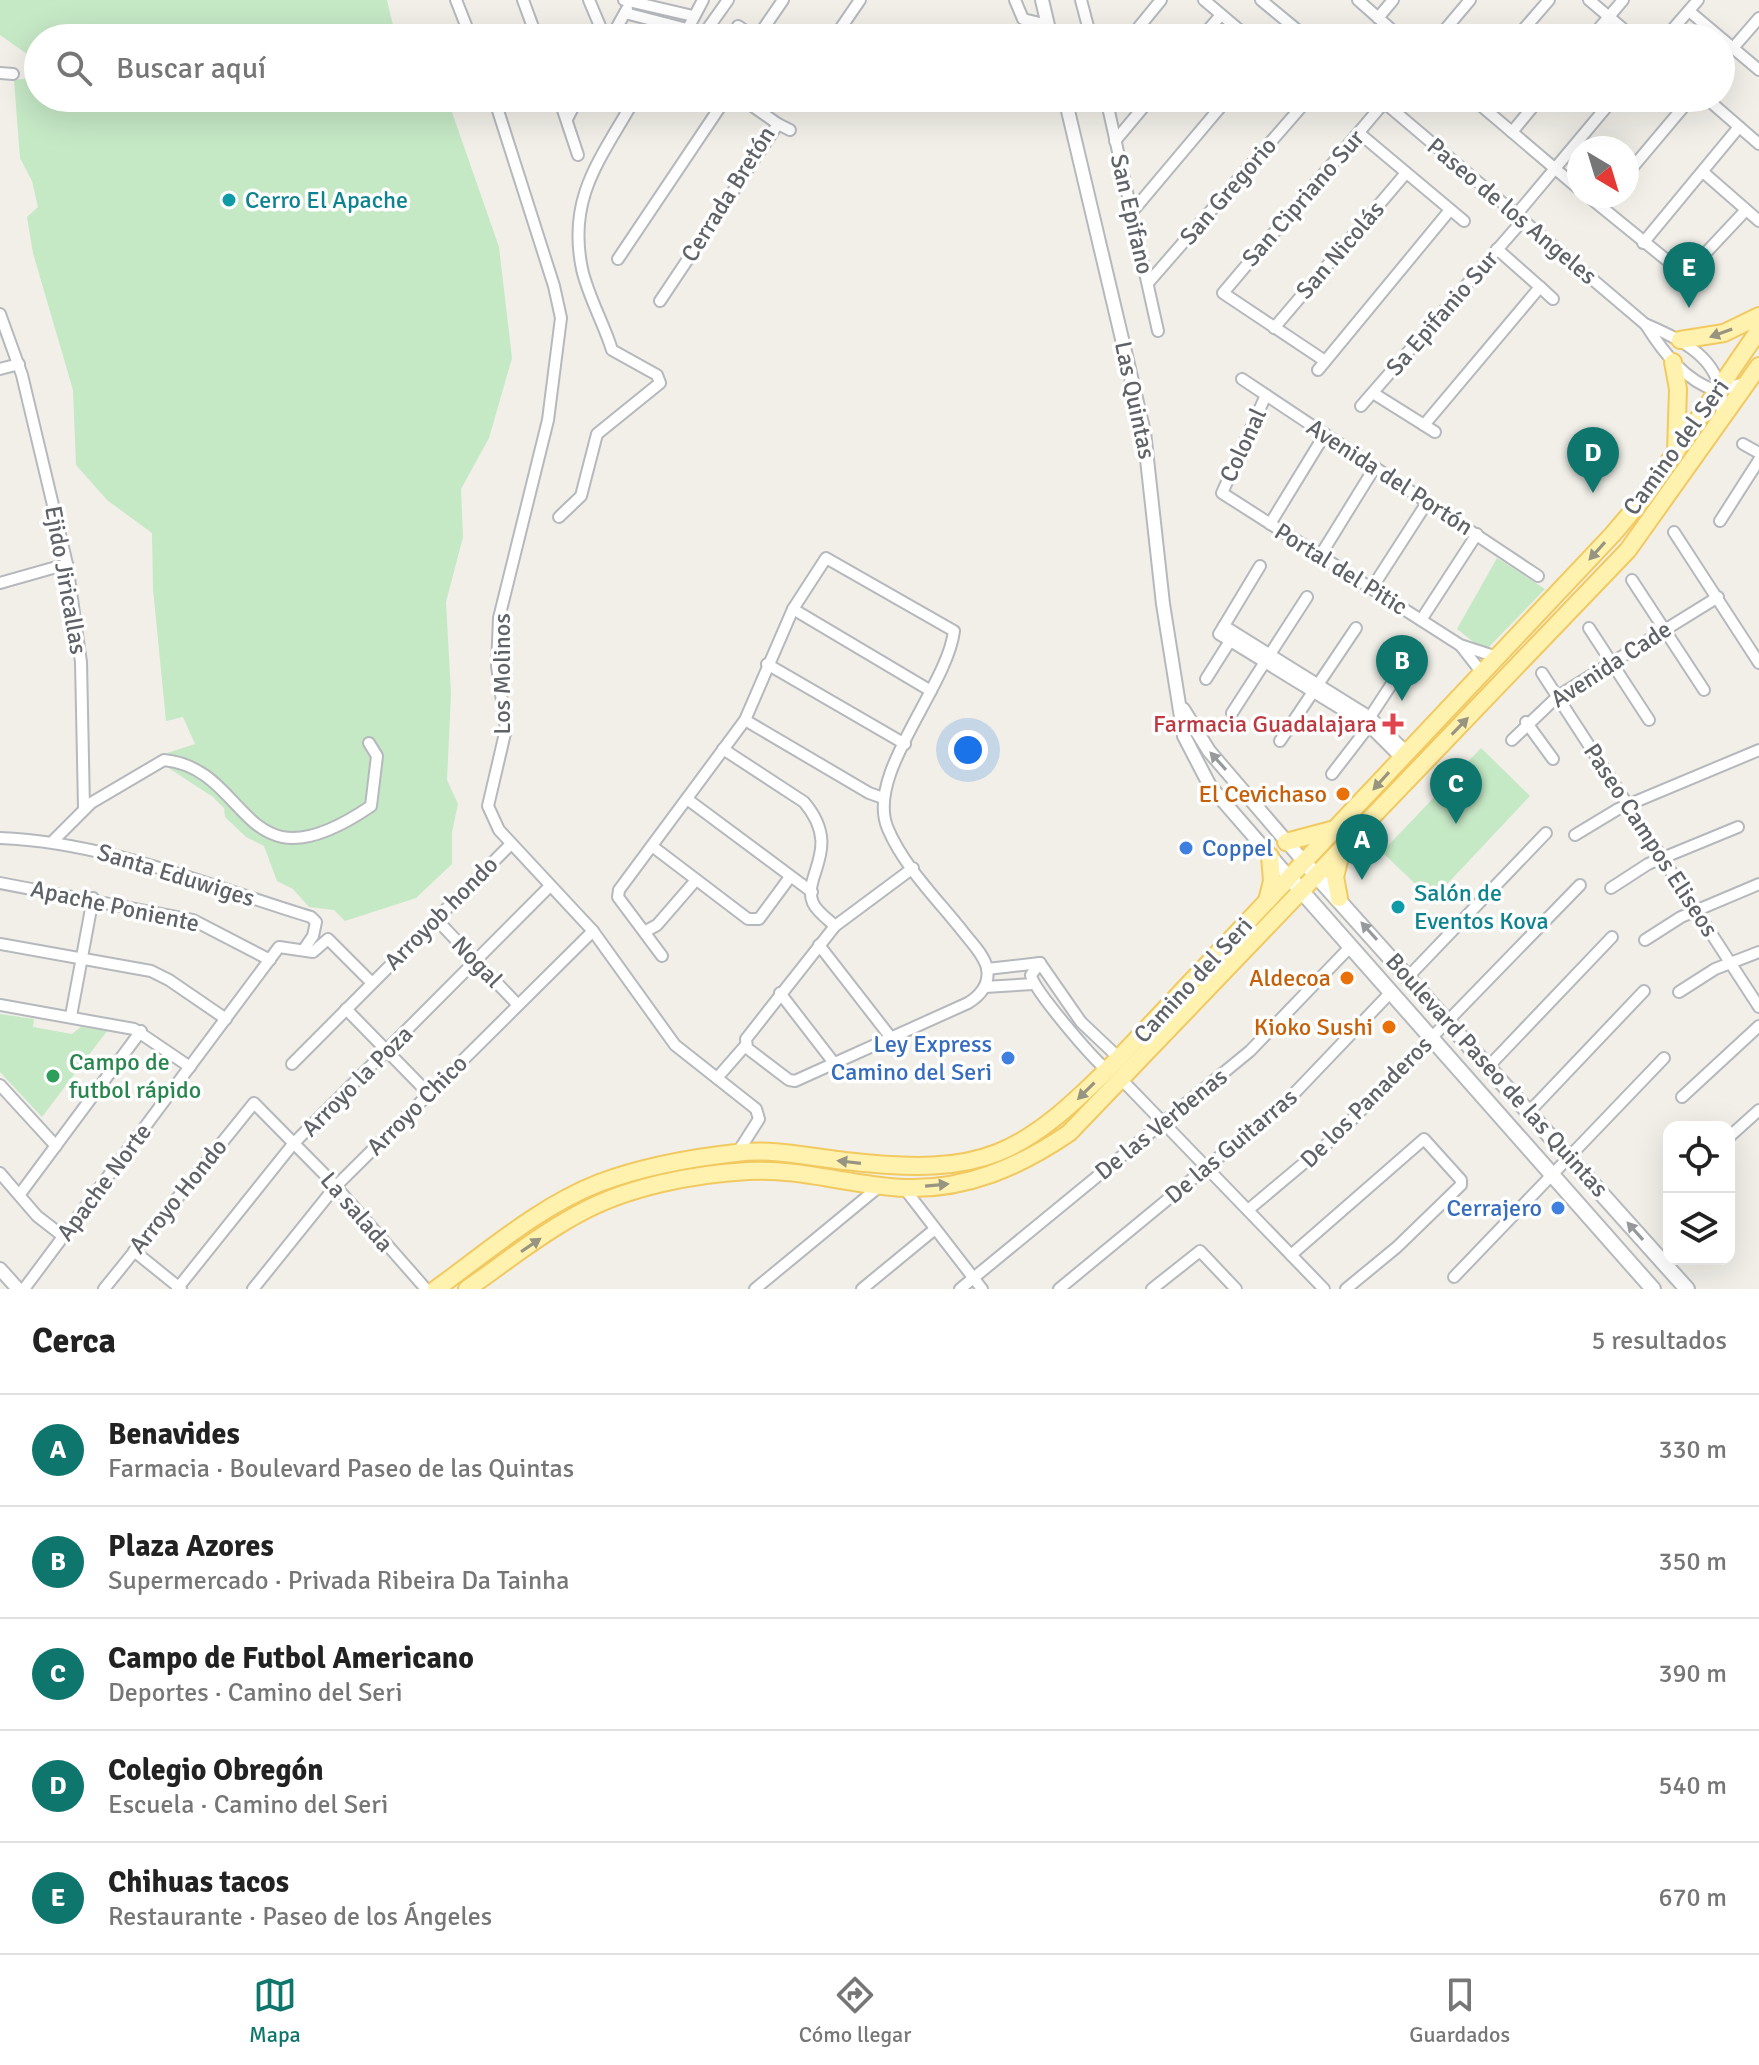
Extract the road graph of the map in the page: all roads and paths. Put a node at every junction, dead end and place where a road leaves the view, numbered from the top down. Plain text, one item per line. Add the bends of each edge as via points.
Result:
1 (456, 0) edge
2 (523, 0) edge
3 (589, 0) edge
4 (703, 0) edge
5 (728, 0) edge
6 (783, 0) edge
7 (860, 0) edge
8 (1015, 0) edge
9 (1042, 0) edge
10 (1161, 0) edge
11 (1204, 0) edge
12 (1261, 0) edge
13 (1358, 0) edge
14 (1393, 0) edge
15 (1470, 0) edge
16 (1549, 0) edge
17 (1589, 0) edge
18 (1623, 0) edge
19 (1698, 0) edge
20 (1083, 1) edge
21 (626, 5) edge
22 (1689, 11) junction
23 (694, 13) junction
24 (1221, 15) junction
25 (1609, 17) junction
26 (1378, 18) junction
27 (1759, 18) edge
28 (712, 21) junction
29 (465, 24) edge
30 (532, 24) edge
31 (599, 24) edge
32 (617, 24) edge
33 (666, 24) edge
34 (689, 24) edge
35 (710, 24) edge
36 (766, 24) edge
37 (844, 24) edge
38 (1033, 24) edge
39 (1048, 24) edge
40 (1088, 24) edge
41 (1141, 24) edge
42 (1213, 24) edge
43 (1232, 24) edge
44 (1290, 24) edge
45 (1385, 24) edge
46 (1450, 24) edge
47 (1528, 24) edge
48 (1603, 24) edge
49 (1617, 24) edge
50 (1677, 24) edge
51 (1704, 24) edge
52 (1735, 46) edge
53 (1735, 50) edge
54 (1759, 70) edge
55 (0, 73) edge
56 (13, 74) dead end
57 (498, 112) edge
58 (564, 112) edge
59 (571, 112) edge
60 (627, 112) edge
61 (717, 112) edge
62 (761, 112) edge
63 (1068, 112) edge
64 (1109, 112) edge
65 (1139, 112) edge
66 (1216, 112) edge
67 (1297, 112) edge
68 (1375, 112) edge
69 (1398, 112) edge
70 (1488, 112) edge
71 (1528, 112) edge
72 (1602, 112) edge
73 (1679, 112) edge
74 (1722, 112) edge
75 (567, 119) junction
76 (778, 124) junction
77 (1739, 127) junction
78 (790, 130) dead end
79 (1512, 132) junction
80 (1359, 133) junction
81 (1115, 141) junction
82 (1759, 144) edge
83 (578, 155) dead end
84 (1639, 160) edge
85 (1555, 169) junction
86 (1703, 172) junction
87 (1406, 173) junction
88 (1567, 179) edge
89 (1602, 208) edge
90 (1450, 210) junction
91 (1746, 210) junction
92 (1132, 212) junction
93 (1520, 217) junction
94 (1464, 221) dead end
95 (1759, 221) edge
96 (1643, 243) junction
97 (1497, 249) junction
98 (618, 259) dead end
99 (1148, 283) junction
100 (1540, 287) junction
101 (1553, 299) dead end
102 (660, 301) dead end
103 (0, 314) edge
104 (1759, 316) edge
105 (1645, 324) junction
106 (1274, 328) junction
107 (1759, 330) edge
108 (1158, 331) dead end
109 (1675, 338) junction
110 (1660, 346) junction
111 (1673, 362) junction
112 (19, 364) junction
113 (1759, 366) edge
114 (0, 369) edge
115 (1242, 379) dead end
116 (1750, 381) junction
117 (1721, 389) junction
118 (1373, 393) junction
119 (1266, 395) junction
120 (1361, 406) dead end
121 (1720, 424) junction
122 (1424, 425) junction
123 (1435, 432) dead end
124 (1325, 434) junction
125 (1743, 444) dead end
126 (1676, 452) junction
127 (1759, 453) edge
128 (1759, 460) edge
129 (1375, 467) junction
130 (1223, 495) joint
131 (1428, 501) junction
132 (559, 517) dead end
133 (1720, 521) dead end
134 (1270, 524) junction
135 (1674, 532) dead end
136 (1477, 534) junction
137 (1320, 556) junction
138 (67, 564) junction
139 (1260, 566) dead end
140 (1538, 576) dead end
141 (1632, 580) dead end
142 (1, 581) edge
143 (1372, 588) junction
144 (1307, 597) dead end
145 (1718, 597) junction
146 (793, 609) junction
147 (1421, 620) junction
148 (1665, 627) junction
149 (1356, 628) dead end
150 (1589, 628) dead end
151 (1222, 630) junction
152 (1230, 641) junction
153 (1460, 645) junction
154 (1497, 657) junction
155 (1268, 658) junction
156 (1408, 659) dead end
157 (1612, 662) junction
158 (1759, 663) edge
159 (767, 664) junction
160 (1482, 673) junction
161 (1542, 673) dead end
162 (1206, 679) dead end
163 (1317, 688) junction
164 (1704, 690) dead end
165 (931, 691) junction
166 (1558, 696) junction
167 (1181, 706) junction
168 (1232, 713) dead end
169 (745, 720) junction
170 (1649, 720) dead end
171 (1370, 722) junction
172 (1526, 722) junction
173 (1512, 740) dead end
174 (1280, 741) dead end
175 (369, 743) dead end
176 (905, 744) junction
177 (723, 749) junction
178 (1759, 750) edge
179 (1404, 755) junction
180 (1553, 759) dead end
181 (1332, 774) dead end
182 (883, 798) junction
183 (687, 799) junction
184 (1628, 806) junction
185 (84, 808) junction
186 (1738, 827) dead end
187 (1336, 829) junction
188 (1546, 833) dead end
189 (1575, 835) dead end
190 (0, 838) edge
191 (54, 840) junction
192 (1286, 842) junction
193 (511, 844) junction
194 (652, 846) junction
195 (1342, 850) junction
196 (1270, 856) junction
197 (1663, 859) junction
198 (1305, 863) junction
199 (913, 868) junction
200 (1317, 876) junction
201 (790, 877) junction
202 (1290, 878) junction
203 (696, 880) junction
204 (0, 883) edge
205 (1759, 884) edge
206 (1580, 885) dead end
207 (550, 886) junction
208 (1611, 888) dead end
209 (812, 892) junction
210 (1303, 892) junction
211 (93, 898) junction
212 (1339, 898) junction
213 (1267, 902) junction
214 (1697, 912) junction
215 (436, 919) junction
216 (835, 926) junction
217 (593, 931) junction
218 (646, 931) junction
219 (1612, 937) dead end
220 (1645, 940) dead end
221 (0, 944) edge
222 (819, 945) junction
223 (1351, 946) junction
224 (304, 949) junction
225 (1759, 952) edge
226 (662, 956) dead end
227 (83, 958) junction
228 (270, 960) junction
229 (477, 963) junction
230 (1040, 963) junction
231 (1730, 963) junction
232 (987, 969) junction
233 (1409, 976) junction
234 (372, 983) junction
235 (1033, 984) junction
236 (985, 987) junction
237 (1057, 987) junction
238 (1392, 991) junction
239 (1644, 991) dead end
240 (1679, 992) dead end
241 (780, 993) junction
242 (1046, 995) junction
243 (0, 1005) edge
244 (518, 1005) junction
245 (1759, 1007) edge
246 (346, 1009) junction
247 (71, 1016) junction
248 (226, 1019) junction
249 (1449, 1021) junction
250 (1081, 1022) junction
251 (1759, 1026) edge
252 (141, 1031) junction
253 (1070, 1031) junction
254 (1432, 1036) junction
255 (892, 1039) junction
256 (745, 1046) junction
257 (387, 1051) junction
258 (1664, 1058) dead end
259 (834, 1063) junction
260 (292, 1064) dead end
261 (1113, 1064) junction
262 (1489, 1066) junction
263 (190, 1067) junction
264 (717, 1078) junction
265 (1122, 1080) junction
266 (0, 1085) edge
267 (429, 1094) junction
268 (1682, 1097) dead end
269 (253, 1104) joint
270 (1759, 1110) edge
271 (1529, 1112) junction
272 (1164, 1123) junction
273 (1735, 1132) edge
274 (293, 1144) junction
275 (56, 1146) junction
276 (738, 1152) junction
277 (1570, 1158) junction
278 (1207, 1168) junction
279 (0, 1173) edge
280 (1554, 1174) junction
281 (881, 1185) junction
282 (335, 1187) junction
283 (904, 1188) junction
284 (20, 1194) junction
285 (1248, 1210) junction
286 (935, 1229) junction
287 (64, 1237) junction
288 (134, 1251) junction
289 (1291, 1255) junction
290 (0, 1269) edge
291 (1454, 1277) dead end
292 (973, 1278) junction
293 (179, 1288) edge
294 (21, 1289) edge
295 (104, 1289) edge
296 (253, 1289) edge
297 (426, 1289) edge
298 (436, 1289) edge
299 (467, 1289) edge
300 (755, 1289) edge
301 (862, 1289) edge
302 (960, 1289) edge
303 (982, 1289) edge
304 (1059, 1289) edge
305 (1152, 1289) edge
306 (1236, 1289) edge
307 (1324, 1289) edge
308 (1346, 1289) edge
309 (1653, 1289) edge
310 (1687, 1289) edge

1 - 29 street
2 - 30 street
3 - 31 street
4 - 23 street
5 - 28 street
6 - 36 street
7 - 37 street
8 - 38 street via 1023,19
9 - 39 street
10 - 41 street
11 - 24 street
12 - 44 street
13 - 26 street
14 - 26 street
15 - 46 street
16 - 47 street
17 - 25 street
18 - 25 street
19 - 22 street
20 - 40 street
21 - 23 street
21 - 32 street
21 - 33 street
22 - 50 street
22 - 51 street
23 - 28 street
23 - 34 street
24 - 42 street
24 - 43 street
25 - 48 street
25 - 49 street
26 - 45 street
27 - 52 street
28 - 35 street
53 - 54 street
55 - 56 street
57 - 193 street, Los Molinos via 561,318 548,420 499,618 497,666 506,729 488,806
58 - 75 street
59 - 75 street
60 - 132 street via 583,191 579,241 583,271 612,350 657,375 660,383 597,434 581,496
61 - 98 street
62 - 76 street, Cerrada Bretón
63 - 167 street, Las Quintas via 1144,432 1163,604
64 - 81 street, San Epifano
65 - 81 street
66 - 92 street
67 - 99 street, San Gregorio
68 - 80 street, San Cipriano Sur
69 - 93 street, Paseo de los Angeles
70 - 79 street
71 - 79 street
72 - 85 street, Sa Epifanio Sur
73 - 84 street
74 - 77 street
75 - 83 street
76 - 78 street
76 - 102 street, Cerrada Bretón
77 - 82 street
77 - 86 street
79 - 85 street
80 - 87 street
80 - 106 street, San Cipriano Sur via 1223,293
81 - 92 street, San Epifano
85 - 88 street
85 - 93 street, Sa Epifanio Sur
86 - 91 street
86 - 96 street
87 - 90 street
87 - 106 street, San Nicolás
89 - 96 street
90 - 94 street
90 - 106 street via 1322,366
91 - 95 street
91 - 96 street via 1683,275
92 - 99 street, San Epifano
93 - 97 street, Sa Epifanio Sur
93 - 105 street, Paseo de los Angeles
97 - 100 street
97 - 118 street, Sa Epifanio Sur
99 - 108 street, San Epifano
100 - 101 street
100 - 122 street
103 - 112 street, Ejido Jiricallas
104 -> 109 main road via 1724,333
105 - 109 street
105 - 110 street
107 - 117 main road, Camino del Seri
109 - 110 street
109 - 117 street via 1701,356
110 - 111 street
111 - 117 street via 1701,384
111 - 126 main road
112 - 114 street
112 - 138 street, Ejido Jiricallas
113 - 116 main road, Camino del Seri
115 - 119 street, Avenida del Portón
116 - 117 street
116 - 121 main road, Camino del Seri
117 - 121 street
117 - 126 main road, Camino del Seri
118 - 120 street, Sa Epifanio Sur
118 - 122 street
119 - 124 street, Avenida del Portón
119 - 130 street, Colonal
195 -> 121 main road, Camino del Seri via 1628,550
122 - 123 street
124 - 129 street, Avenida del Portón
124 - 134 street
125 - 127 street
126 -> 154 main road, Camino del Seri via 1622,523
128 - 133 street
129 - 131 street, Avenida del Portón
129 - 137 street
130 - 134 street, Portal del Pitic
131 - 136 street, Avenida del Portón
131 - 143 street
134 - 137 street, Portal del Pitic
135 - 145 street
136 - 140 street, Avenida del Portón
136 - 147 street
137 - 143 street, Portal del Pitic
138 - 142 street
138 - 185 street, Ejido Jiricallas via 81,662
139 - 151 street
141 - 148 street
143 - 147 street, Portal del Pitic
144 - 155 street
145 - 148 street, Avenida Cade
145 - 158 street
146 - 159 street
146 - 165 street
146 - 165 street via 822,560 829,557 951,627 954,635
147 - 153 street, Portal del Pitic
148 - 157 street, Avenida Cade
148 - 164 street
149 - 163 street
150 - 157 street
151 - 152 street
151 - 155 street
152 - 155 street
152 - 162 street
153 - 154 street, Portal del Pitic
153 - 160 street, Portal del Pitic
154 - 160 main road, Camino del Seri
155 - 163 street
155 - 168 street
156 - 171 street
157 - 166 street, Avenida Cade
157 - 170 street
159 - 169 street
159 - 176 street
160 - 179 main road, Camino del Seri
161 - 166 street, Paseo Campos Eliseos
163 - 171 street
163 - 174 street
165 - 176 street
166 - 172 street, Avenida Cade
166 - 184 street, Paseo Campos Eliseos
192 -> 167 street, Las Quintas via 1209,751
167 - 196 street, Las Quintas via 1184,736 1199,769
169 - 177 street
169 - 182 street
171 - 179 street
171 - 181 street
172 - 173 street, Avenida Cade
172 - 180 street
175 - 185 street via 377,756 371,806 318,833 290,838 265,832 216,787 176,761 164,760
176 - 182 street
177 - 183 street
177 - 209 street via 813,813 822,838
178 - 184 street
179 -> 187 main road, Camino del Seri
182 - 199 street via 887,828
183 - 194 street
183 - 201 street
184 - 189 street
184 - 197 street, Paseo Campos Eliseos
185 - 191 street
186 - 197 street
187 - 192 main road
187 - 198 main road, Camino del Seri
188 - 233 street
190 - 191 street, Santa Eduwiges
191 - 224 street, Santa Eduwiges via 311,917 317,929
192 - 198 street, Las Quintas
193 - 207 street, Los Molinos
193 - 215 street, Arroyob hondo
194 - 203 street
194 - 218 street via 618,897
195 - 200 main road, Camino del Seri
195 - 212 main road via 1335,877
196 - 202 street, Las Quintas
196 - 213 main road
197 - 208 street
197 - 214 street, Paseo Campos Eliseos
198 - 200 main road, Boulevard Paseo de las Quintas
198 - 202 main road, Camino del Seri
199 - 216 street
199 - 232 street
200 - 210 main road, Camino del Seri
200 - 212 main road, Boulevard Paseo de las Quintas
201 - 203 street via 753,920
201 - 209 street
202 - 210 main road, Boulevard Paseo de las Quintas
202 - 213 main road, Camino del Seri
203 - 218 street
204 - 211 street, Apache Poniente
205 - 214 street
206 - 249 street, De los Panaderos
207 - 217 street, Los Molinos
207 - 229 street, Arroyo la Poza
209 - 216 street via 814,904
210 - 223 main road, Boulevard Paseo de las Quintas
210 - 265 main road, Camino del Seri
211 - 227 street
211 - 228 street, Apache Poniente via 193,920
233 -> 212 main road, Boulevard Paseo de las Quintas
213 - 261 main road, Camino del Seri
214 - 220 street
214 - 231 street, Paseo Campos Eliseos
215 - 229 street, Nogal
215 - 234 street, Arroyob hondo
216 - 222 street
217 - 244 street, Arroyo Chico
217 - 264 street, Los Molinos via 667,1036
218 - 226 street
219 - 262 street
221 - 227 street
222 - 241 street
222 - 255 street
223 - 238 main road, Boulevard Paseo de las Quintas
223 - 272 street, De las Verbenas via 1250,1051
224 - 228 street via 279,947
224 - 234 street via 313,952 328,939
225 - 231 street
227 - 247 street
227 - 248 street via 160,975
228 - 248 street, Apache Norte
229 - 244 street, Nogal
229 - 257 street, Arroyo la Poza
230 - 232 street
230 - 235 street via 1033,971
230 - 237 street
231 - 240 street
231 - 245 street, Paseo Campos Eliseos
232 - 236 street
233 - 249 main road, Boulevard Paseo de las Quintas
234 - 246 street
235 - 236 street
235 - 242 street
236 - 255 street via 973,1000
237 - 242 street
237 - 250 street
238 - 254 main road, Boulevard Paseo de las Quintas
238 - 278 street, De las Guitarras via 1312,1078
239 - 271 street
241 - 256 street
241 - 259 street
242 - 253 street
243 - 247 street
244 - 267 street, Arroyo Chico
246 - 257 street
246 - 260 street
247 - 252 street
248 - 263 street, Apache Norte
249 - 254 street, De los Panaderos
249 - 262 main road, Boulevard Paseo de las Quintas
250 - 253 street
250 - 261 street
251 - 268 street
252 - 263 street
252 - 275 street
253 - 261 street
254 - 280 main road, Boulevard Paseo de las Quintas
254 - 285 street, De los Panaderos via 1335,1137
255 - 259 street
256 - 259 street via 792,1081
256 - 264 street
257 - 267 street
257 - 274 street, Arroyo la Poza
258 - 277 street
261 -> 276 main road, Camino del Seri via 1033,1137 963,1163 908,1168
262 - 271 main road, Boulevard Paseo de las Quintas
263 - 287 street, Apache Norte
264 - 276 street, Los Molinos via 760,1114
265 - 272 street
283 -> 265 main road, Camino del Seri via 963,1182 1025,1161 1069,1133
266 - 275 street
267 - 282 street, Arroyo Chico
269 - 274 street, La salada
269 - 288 street, Arroyo Hondo
270 - 273 street
271 - 277 main road, Boulevard Paseo de las Quintas
272 - 278 street
272 - 292 street, De las Verbenas
274 - 282 street, La salada
274 - 293 street, Arroyo la Poza
275 - 284 street
276 - 298 main road, Camino del Seri via 598,1183 535,1218
277 - 280 street
310 -> 277 main road, Boulevard Paseo de las Quintas
278 - 285 street
278 - 304 street, De las Guitarras
279 - 284 street
280 - 291 street
280 - 309 main road, Boulevard Paseo de las Quintas
281 - 283 main road, Camino del Seri
299 -> 281 main road, Camino del Seri via 576,1214 627,1194 745,1171
281 - 300 street
282 - 296 street, Arroyo Chico
282 - 297 street, La salada
283 - 286 street
284 - 287 street
285 - 289 street
286 - 292 street
286 - 301 street
287 - 294 street, Apache Norte
288 - 293 street
288 - 295 street, Arroyo Hondo
289 - 307 street
289 - 308 street via 1424,1139 1461,1185
290 - 294 street
292 - 302 street, De las Verbenas
292 - 303 street
305 - 306 street via 1199,1251

